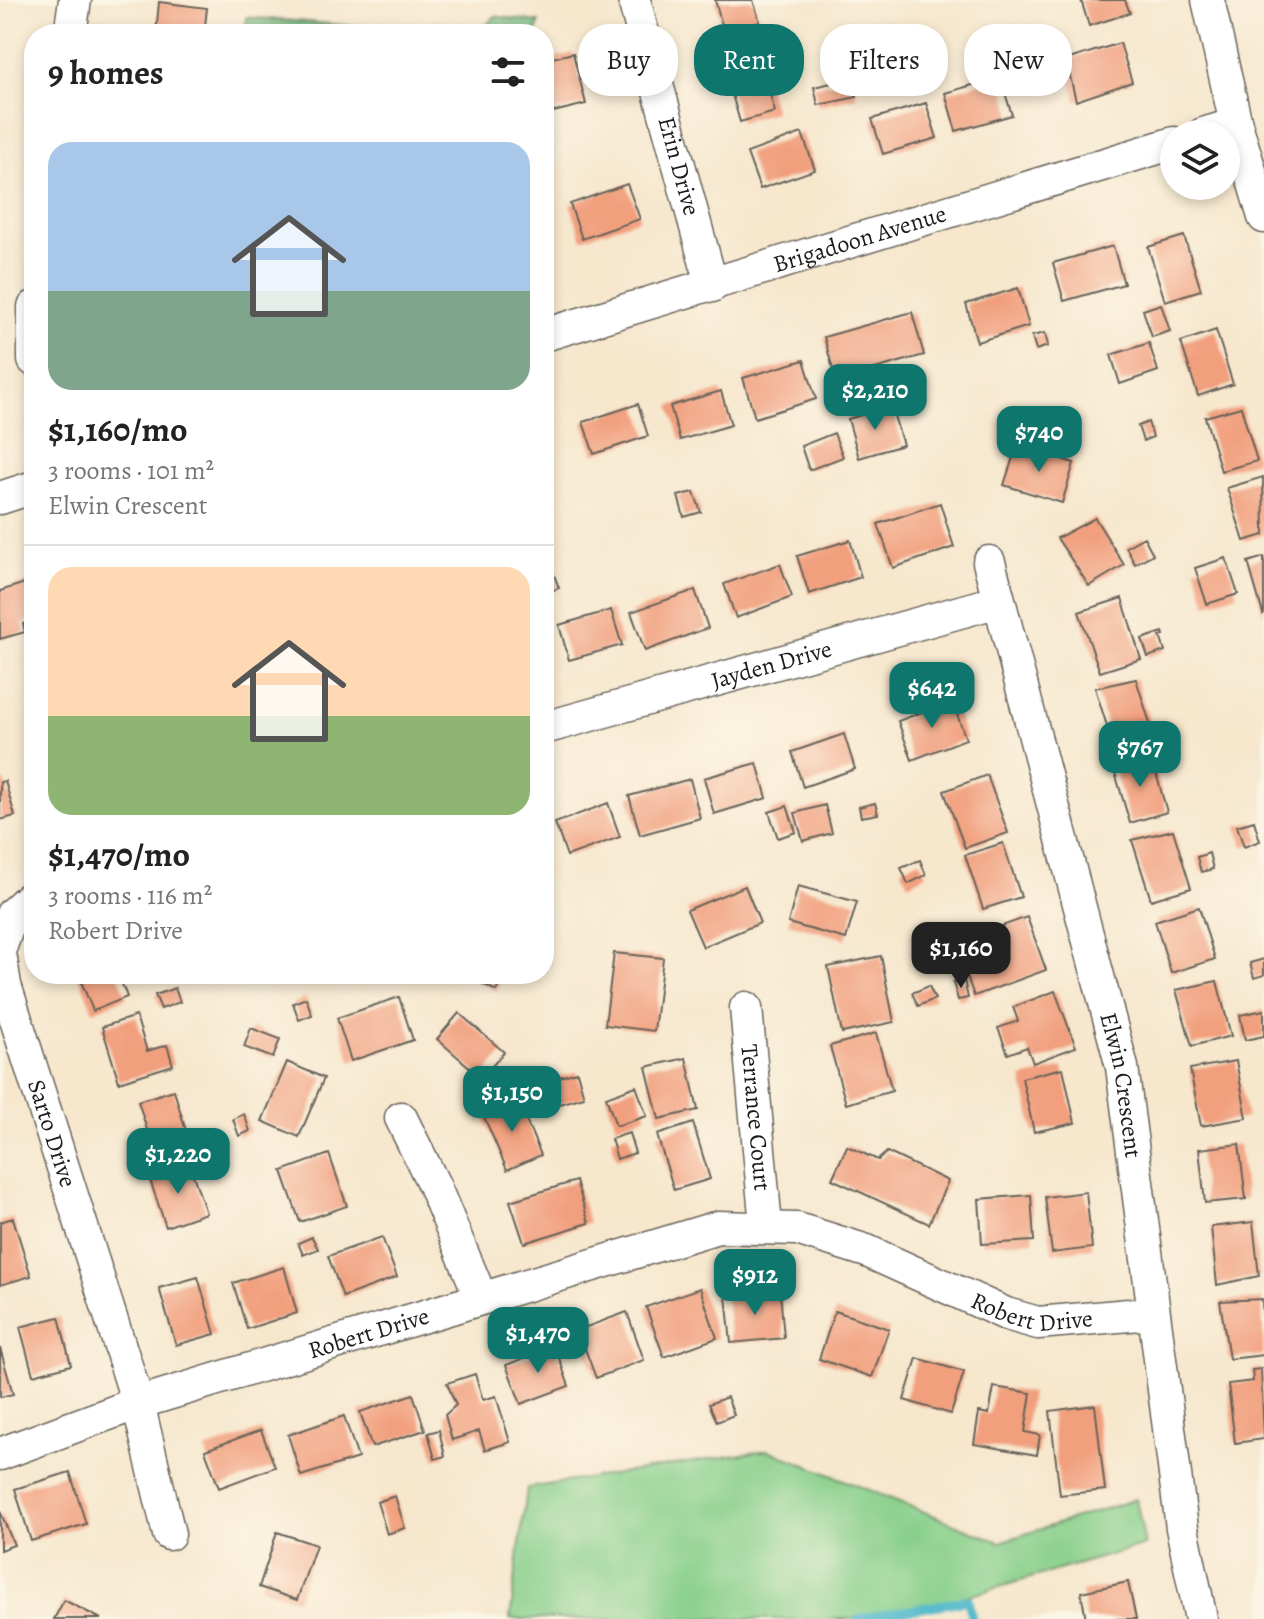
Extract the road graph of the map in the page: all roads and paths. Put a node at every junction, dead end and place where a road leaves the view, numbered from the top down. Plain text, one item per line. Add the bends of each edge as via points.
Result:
1 (75, 0) edge
2 (634, 0) edge
3 (1208, 0) edge
4 (71, 24) edge
5 (1235, 120) edge
6 (1240, 137) edge
7 (1160, 147) edge
8 (1264, 217) edge
9 (712, 286) junction
10 (554, 332) edge
11 (24, 490) edge
12 (0, 498) edge
13 (989, 562) dead end
14 (999, 601) junction
15 (554, 725) edge
16 (24, 903) edge
17 (1, 939) edge
18 (746, 1008) dead end
19 (401, 1118) dead end
20 (766, 1226) junction
21 (481, 1298) junction
22 (1152, 1313) junction
23 (138, 1403) junction
24 (0, 1454) edge
25 (169, 1534) dead end
26 (1201, 1619) edge

1 - 4 street
2 - 9 street, Erin Drive
3 - 5 street
6 - 8 street
7 - 9 street, Brigadoon Avenue
9 - 10 street, Brigadoon Avenue
11 - 12 street
13 - 14 street, Elwin Crescent
14 - 15 street, Jayden Drive
14 - 22 street, Elwin Crescent via 1122,1067
16 - 17 street via 12,914
17 - 23 street, Sarto Drive via 5,985
18 - 20 street, Terrance Court
19 - 21 street
20 - 21 street, Robert Drive via 701,1231
20 - 22 street, Robert Drive via 797,1229 867,1251 1006,1314 1038,1323
21 - 23 street, Robert Drive
22 - 26 street, Elwin Crescent via 1182,1528
23 - 24 street, Robert Drive
23 - 25 street, Sarto Drive

